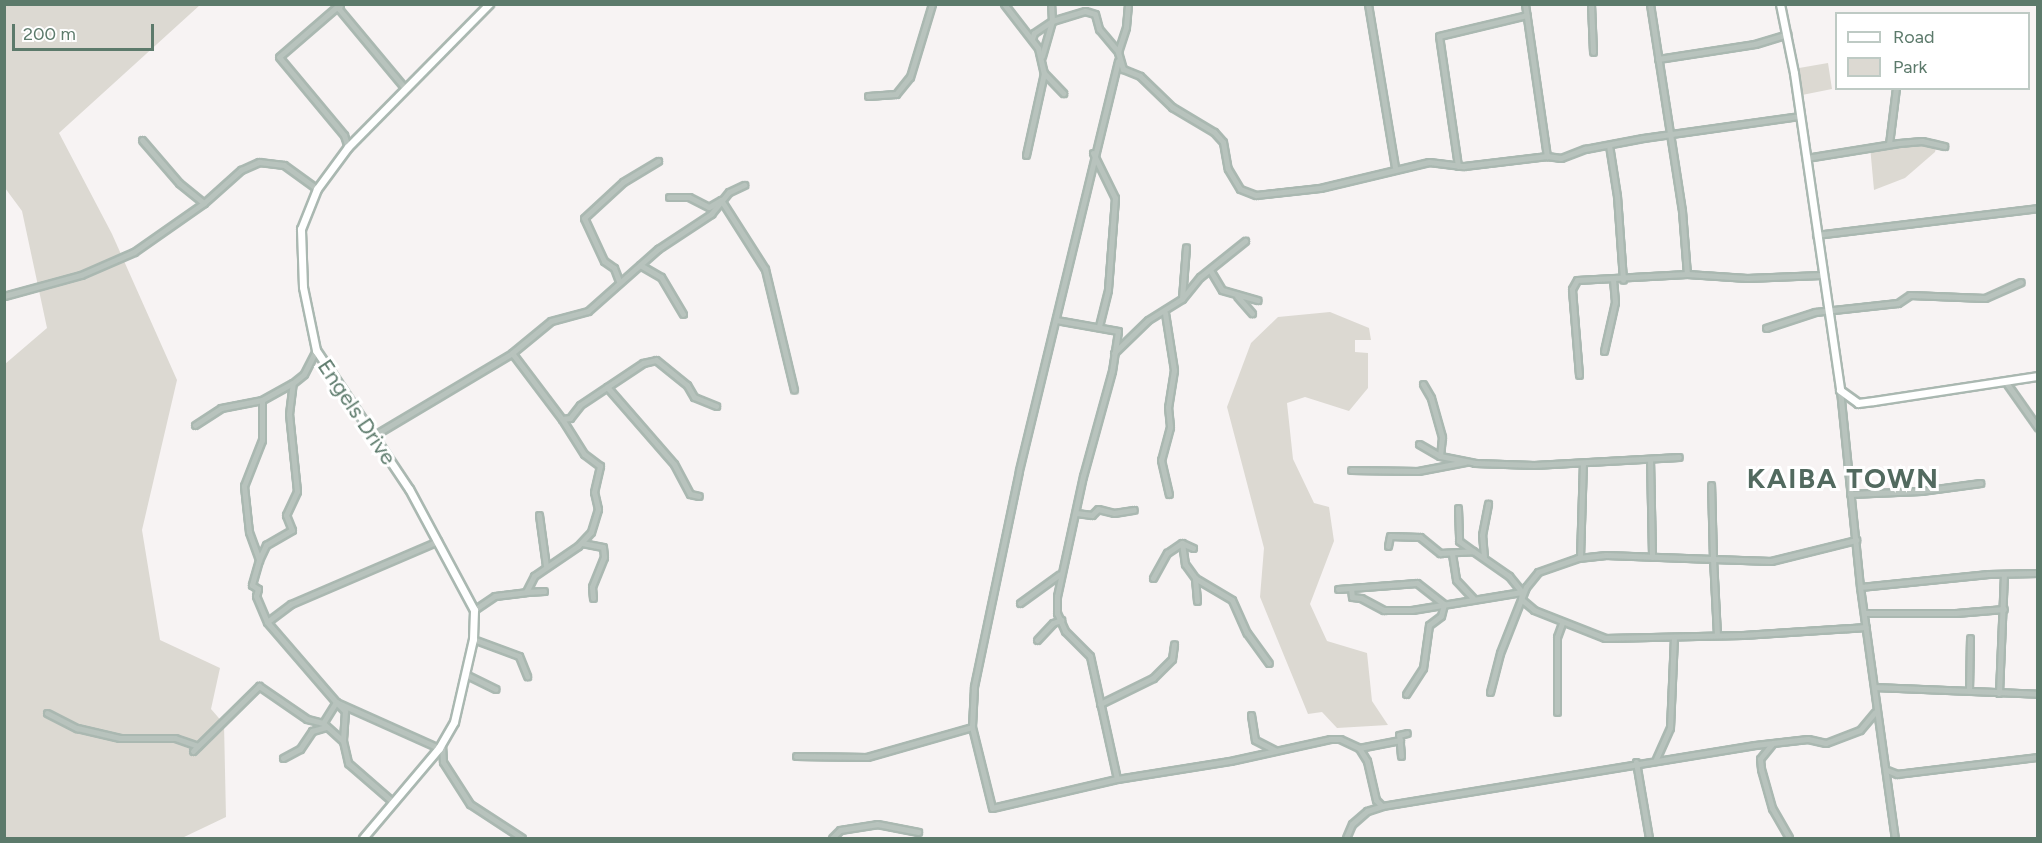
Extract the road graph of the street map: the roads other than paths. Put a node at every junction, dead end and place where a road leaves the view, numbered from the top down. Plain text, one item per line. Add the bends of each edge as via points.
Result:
1 (489, 4) edge
2 (932, 4) edge
3 (1004, 4) edge
4 (1052, 4) edge
5 (1128, 4) edge
6 (1368, 4) edge
7 (1525, 4) edge
8 (1591, 4) edge
9 (1650, 4) edge
10 (1780, 4) edge
11 (339, 5) edge
12 (1527, 15) junction
13 (1052, 21) junction
14 (1787, 34) junction
15 (1032, 39) junction
16 (1118, 52) junction
17 (1593, 52) dead end
18 (1042, 56) junction
19 (1658, 59) junction
20 (1118, 61) junction
21 (1044, 73) junction
22 (404, 87) junction
23 (1896, 90) edge
24 (1063, 93) dead end
25 (868, 96) dead end
26 (1800, 116) junction
27 (1668, 136) junction
28 (142, 140) dead end
29 (1889, 144) junction
30 (1609, 145) junction
31 (1944, 146) dead end
32 (348, 147) junction
33 (1094, 153) junction
34 (1026, 155) dead end
35 (1547, 156) junction
36 (1806, 158) junction
37 (658, 161) dead end
38 (1458, 166) junction
39 (1395, 167) junction
40 (744, 185) dead end
41 (317, 189) junction
42 (669, 197) dead end
43 (721, 200) junction
44 (204, 203) junction
45 (2037, 208) edge
46 (1816, 235) junction
47 (1245, 241) dead end
48 (1186, 247) dead end
49 (640, 266) junction
50 (1210, 270) junction
51 (1687, 274) junction
52 (1821, 275) junction
53 (1623, 280) junction
54 (619, 281) junction
55 (1613, 281) junction
56 (2021, 282) dead end
57 (1236, 295) junction
58 (4, 296) edge
59 (1182, 299) junction
60 (1258, 300) dead end
61 (1827, 310) junction
62 (1165, 313) junction
63 (683, 314) dead end
64 (1252, 314) dead end
65 (1056, 320) junction
66 (1099, 327) junction
67 (1766, 328) dead end
68 (316, 350) junction
69 (1604, 351) dead end
70 (512, 353) junction
71 (1114, 353) junction
72 (1579, 375) dead end
73 (2037, 376) edge
74 (2005, 381) junction
75 (293, 383) junction
76 (1423, 384) dead end
77 (607, 387) junction
78 (794, 390) dead end
79 (1840, 390) junction
80 (262, 400) junction
81 (716, 406) dead end
82 (562, 419) junction
83 (195, 425) dead end
84 (2037, 428) edge
85 (374, 436) junction
86 (1419, 444) dead end
87 (1440, 456) junction
88 (1679, 457) dead end
89 (1650, 459) junction
90 (1465, 462) junction
91 (1583, 463) junction
92 (1351, 470) dead end
93 (1980, 483) dead end
94 (1711, 485) dead end
95 (1169, 494) dead end
96 (1850, 494) junction
97 (699, 495) dead end
98 (1488, 504) dead end
99 (1458, 508) dead end
100 (1134, 510) dead end
101 (1076, 513) junction
102 (539, 515) dead end
103 (1856, 540) junction
104 (438, 541) junction
105 (582, 543) junction
106 (1182, 543) junction
107 (1388, 546) dead end
108 (1193, 548) dead end
109 (1473, 551) junction
110 (1452, 554) junction
111 (1484, 557) junction
112 (1652, 557) junction
113 (1580, 558) junction
114 (1713, 559) junction
115 (258, 560) junction
116 (546, 566) junction
117 (1061, 573) junction
118 (2037, 573) edge
119 (2004, 575) junction
120 (1153, 578) dead end
121 (1195, 578) junction
122 (1860, 586) junction
123 (1351, 588) junction
124 (1338, 589) dead end
125 (544, 591) dead end
126 (526, 592) junction
127 (1522, 592) junction
128 (593, 598) dead end
129 (1473, 598) junction
130 (1521, 599) junction
131 (1197, 602) dead end
132 (1020, 603) dead end
133 (1444, 604) junction
134 (2004, 609) junction
135 (474, 610) junction
136 (1866, 613) junction
137 (1060, 620) junction
138 (267, 622) junction
139 (1562, 623) junction
140 (1866, 627) junction
141 (1717, 635) junction
142 (1674, 638) junction
143 (1970, 638) dead end
144 (473, 639) junction
145 (1037, 640) dead end
146 (1174, 644) dead end
147 (1269, 663) dead end
148 (465, 674) junction
149 (527, 676) dead end
150 (1874, 687) junction
151 (496, 689) dead end
152 (1969, 690) junction
153 (1490, 692) dead end
154 (1999, 693) junction
155 (1406, 694) dead end
156 (2037, 694) edge
157 (336, 702) junction
158 (1100, 704) junction
159 (1557, 712) dead end
160 (1875, 712) junction
161 (47, 713) dead end
162 (1251, 715) dead end
163 (325, 725) junction
164 (972, 727) junction
165 (1407, 733) dead end
166 (1400, 740) junction
167 (343, 741) junction
168 (1774, 743) junction
169 (198, 746) junction
170 (440, 746) junction
171 (1359, 748) junction
172 (1276, 750) junction
173 (193, 751) dead end
174 (796, 756) dead end
175 (1401, 756) dead end
176 (2037, 757) edge
177 (283, 758) dead end
178 (1656, 759) junction
179 (1636, 762) junction
180 (1887, 770) junction
181 (1117, 778) junction
182 (393, 802) junction
183 (1382, 806) junction
184 (918, 832) dead end
185 (363, 838) edge
186 (522, 838) edge
187 (832, 838) edge
188 (1346, 838) edge
189 (1649, 838) edge
190 (1789, 838) edge
191 (1895, 838) edge

1 - 22 street, Engels Drive
2 - 25 street via 910,77 892,95
3 - 15 street
4 - 13 street
5 - 16 street
6 - 39 street
7 - 12 street
8 - 17 street
9 - 19 street
10 - 14 street
11 - 22 street
11 - 32 street via 279,57 344,135
12 - 35 street
12 - 38 street via 1439,36
13 - 15 street via 1034,33
13 - 16 street via 1086,10 1095,14 1099,29
13 - 18 street
14 - 19 street via 1755,44
14 - 26 street
15 - 18 street
16 - 20 street
18 - 21 street
19 - 27 street
20 - 33 street
20 - 39 street via 1172,107 1214,132 1223,142 1228,169 1245,194 1320,188
21 - 24 street
21 - 34 street
22 - 32 street, Engels Drive
23 - 29 street
26 - 27 street
26 - 36 street
27 - 30 street
27 - 51 street via 1682,211
28 - 44 street via 179,183
29 - 31 street via 1922,141
29 - 36 street
30 - 35 street via 1561,158
30 - 53 street
32 - 41 street, Engels Drive
33 - 65 street
33 - 66 street via 1115,198 1108,290
35 - 38 street
36 - 46 street
37 - 54 street via 623,182 584,218 604,261 618,274
38 - 39 street via 1429,162
40 - 43 street
41 - 44 street via 284,165 259,162 241,170
41 - 68 street, Engels Drive via 300,230 303,287
42 - 43 street via 689,197 710,207
43 - 49 street via 711,214 674,237
43 - 78 street via 765,268
44 - 58 street via 115,261 31,291
45 - 46 street
46 - 52 street
47 - 50 street
48 - 59 street
49 - 54 street
49 - 63 street via 661,277
50 - 57 street via 1222,290
50 - 59 street
51 - 52 street via 1747,278
51 - 53 street
52 - 61 street
53 - 55 street
54 - 70 street via 588,311 551,321
55 - 69 street via 1615,302
55 - 72 street via 1573,283
56 - 61 street via 1985,298 1910,296 1898,303
57 - 60 street
57 - 64 street
59 - 62 street
61 - 67 street
61 - 79 street
62 - 71 street via 1148,320
62 - 95 street via 1174,370 1168,407 1170,427 1161,460
65 - 66 street
65 - 164 street via 986,622 974,687
66 - 71 street via 1118,331
68 - 75 street via 304,374
68 - 85 street, Engels Drive
70 - 82 street
70 - 85 street
71 - 101 street
73 - 74 street
74 - 79 street via 1858,403
74 - 84 street
75 - 80 street
75 - 115 street via 290,414 297,491 286,515 292,530 266,545
76 - 87 street via 1442,437
77 - 81 street via 643,363 656,360 687,385 694,397
77 - 82 street via 580,405 570,418
77 - 97 street via 674,464 690,494
79 - 96 street
80 - 83 street via 221,408
80 - 115 street via 262,440 244,486 249,532
82 - 105 street via 584,454 600,466 594,492 598,509 591,532
85 - 104 street, Engels Drive
86 - 87 street
87 - 90 street
88 - 89 street
89 - 91 street
89 - 112 street
90 - 91 street
90 - 92 street via 1418,471
91 - 113 street
93 - 96 street
94 - 114 street
96 - 103 street
98 - 111 street via 1482,534
99 - 109 street via 1459,541
100 - 101 street
101 - 117 street
102 - 116 street
103 - 114 street via 1771,561
103 - 122 street
104 - 135 street, Engels Drive
104 - 138 street via 291,604
105 - 116 street
105 - 128 street via 603,547 604,557 592,587
106 - 108 street
106 - 120 street via 1167,553
106 - 121 street via 1185,564
107 - 110 street via 1390,536 1420,537 1440,553
109 - 110 street
109 - 111 street
110 - 129 street via 1456,580
111 - 127 street
112 - 113 street
112 - 114 street
113 - 130 street via 1538,572
114 - 141 street
115 - 138 street via 252,585 258,589 256,596
116 - 126 street via 527,582
117 - 132 street
117 - 137 street via 1057,596
118 - 119 street
119 - 122 street
119 - 134 street
121 - 131 street
121 - 147 street via 1232,600 1247,633
122 - 136 street
123 - 124 street
123 - 133 street via 1417,583
123 - 133 street via 1352,597 1384,610
125 - 126 street
126 - 135 street via 495,596
127 - 129 street
127 - 130 street
129 - 133 street
130 - 139 street
130 - 153 street
133 - 155 street via 1441,616 1429,625 1423,668
134 - 136 street
134 - 154 street
135 - 144 street, Engels Drive
136 - 140 street
137 - 145 street
137 - 158 street via 1065,631 1090,656
138 - 157 street
139 - 142 street via 1605,638
139 - 159 street via 1557,637
140 - 141 street
140 - 150 street
141 - 142 street
142 - 178 street via 1670,728
143 - 152 street
144 - 148 street, Engels Drive
144 - 149 street via 519,656
146 - 158 street via 1172,659 1153,678
148 - 151 street
148 - 170 street, Engels Drive via 458,707
150 - 152 street
150 - 160 street
152 - 154 street
154 - 156 street
157 - 163 street
157 - 167 street via 345,711
157 - 170 street
158 - 181 street
160 - 168 street via 1860,730 1846,737 1826,742 1808,739
160 - 180 street
161 - 169 street via 77,728 120,738 175,738
162 - 172 street via 1255,740
163 - 167 street
163 - 169 street via 307,719 259,686
163 - 177 street via 312,731 300,749
164 - 174 street via 867,756
164 - 181 street via 992,808
165 - 166 street via 1399,735
166 - 171 street
166 - 175 street
167 - 182 street via 348,763
168 - 178 street
168 - 190 street via 1760,759 1761,770 1772,808
169 - 173 street
170 - 182 street, Engels Drive
170 - 186 street via 443,762 470,804
171 - 172 street via 1330,739
171 - 183 street via 1367,761 1376,800
172 - 181 street
176 - 180 street via 1897,774
178 - 179 street
179 - 183 street
179 - 189 street
180 - 191 street
182 - 185 street, Engels Drive
183 - 188 street via 1367,811 1352,824
184 - 187 street via 877,824 840,830

